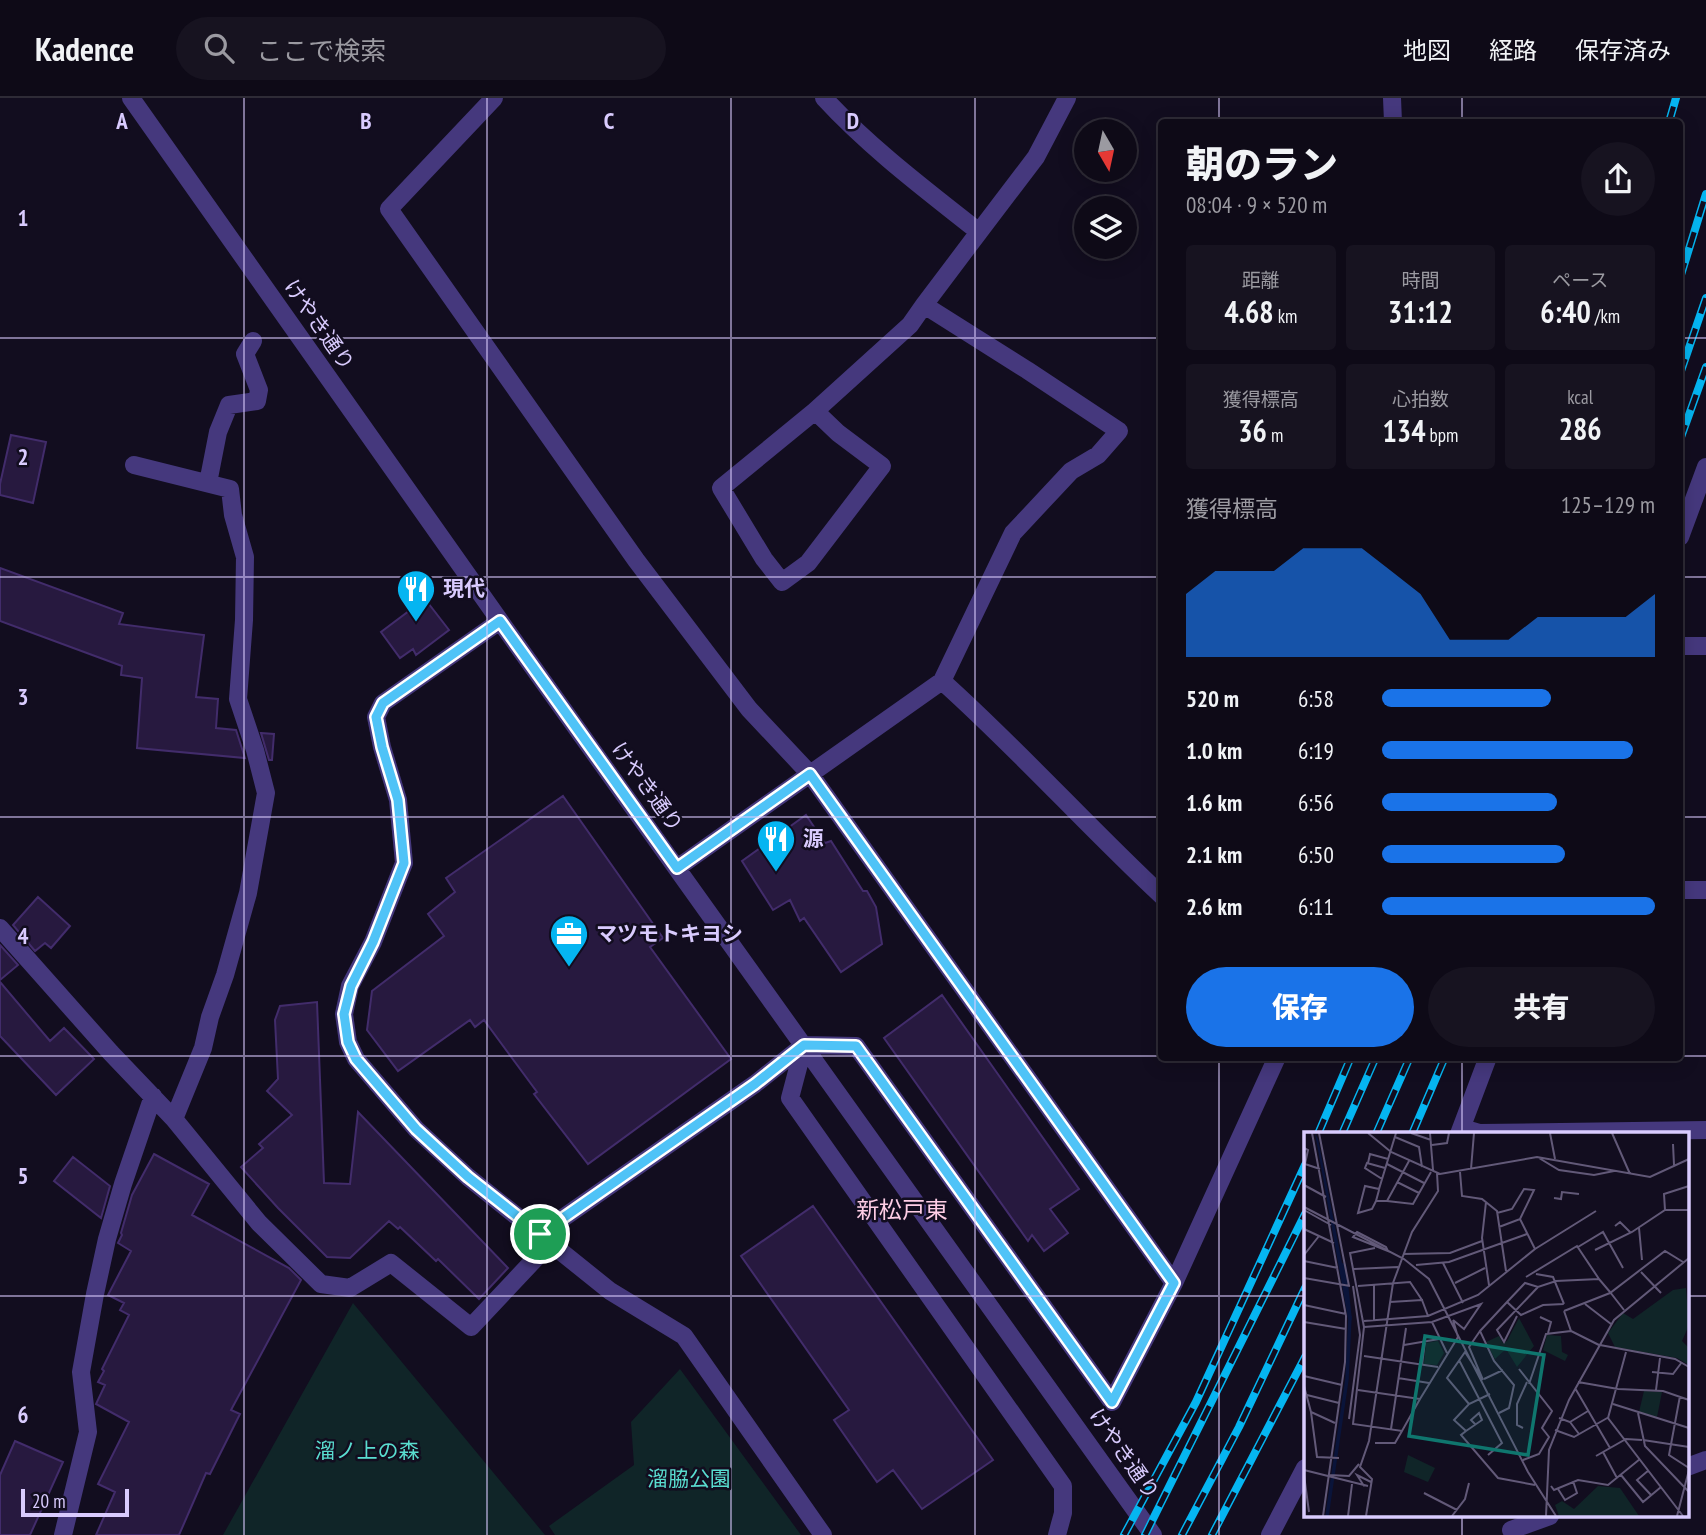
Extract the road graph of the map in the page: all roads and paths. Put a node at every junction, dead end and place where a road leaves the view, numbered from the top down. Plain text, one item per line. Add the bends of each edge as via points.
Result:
1 (131, 98) edge
2 (494, 98) edge
3 (824, 98) edge
4 (1067, 98) edge
5 (1392, 98) edge
6 (1392, 119) edge
7 (979, 232) junction
8 (924, 305) junction
9 (253, 341) dead end
10 (815, 411) junction
11 (134, 465) dead end
12 (1706, 467) edge
13 (208, 484) junction
14 (1683, 529) edge
15 (500, 621) junction
16 (1683, 646) edge
17 (1706, 646) edge
18 (942, 681) junction
19 (810, 774) junction
20 (677, 868) junction
21 (1683, 890) edge
22 (1706, 890) edge
23 (1158, 891) edge
24 (0, 928) edge
25 (804, 1045) junction
26 (1275, 1061) edge
27 (1486, 1061) edge
28 (153, 1096) junction
29 (174, 1119) junction
30 (1706, 1130) edge
31 (1460, 1131) edge
32 (1681, 1132) edge
33 (545, 1238) junction
34 (1174, 1283) junction
35 (1304, 1470) edge
36 (1542, 1518) edge
37 (1508, 1527) edge
38 (63, 1535) edge
39 (823, 1535) edge
40 (1057, 1535) edge
41 (1153, 1535) edge
42 (1270, 1535) edge

1 - 15 street, けやき通り
2 - 19 street via 389,209 636,561 750,709
3 - 7 street via 903,172
4 - 7 street via 1036,157
5 - 6 street
7 - 8 street
8 - 10 street via 910,325
8 - 18 street via 1119,431 1098,455 1071,471 1013,533
9 - 13 street via 245,354 259,390 257,401 229,405 218,432
10 - 10 street via 721,488 782,582 807,563 882,466
11 - 13 street
12 - 14 street
13 - 29 street via 230,489 245,557 238,699 266,793 248,893 225,975 203,1048
15 - 20 street, けやき通り
15 - 33 street via 383,703 376,717 398,800 404,863 351,986 344,1014 356,1059 416,1129
16 - 17 street
18 - 19 street
18 - 23 street
19 - 20 street
19 - 34 street
20 - 25 street, けやき通り
21 - 22 street
24 - 28 street
25 - 33 street
25 - 34 street via 856,1046 1112,1402
25 - 40 street via 790,1098 1063,1486
25 - 41 street, けやき通り
26 - 34 street
27 - 31 street
28 - 29 street
28 - 38 street via 123,1184 95,1294 81,1372 88,1432
29 - 33 street via 259,1223 321,1284 349,1288 391,1263 471,1327
30 - 32 street
33 - 39 street via 610,1291 684,1336
35 - 42 street
36 - 37 street

